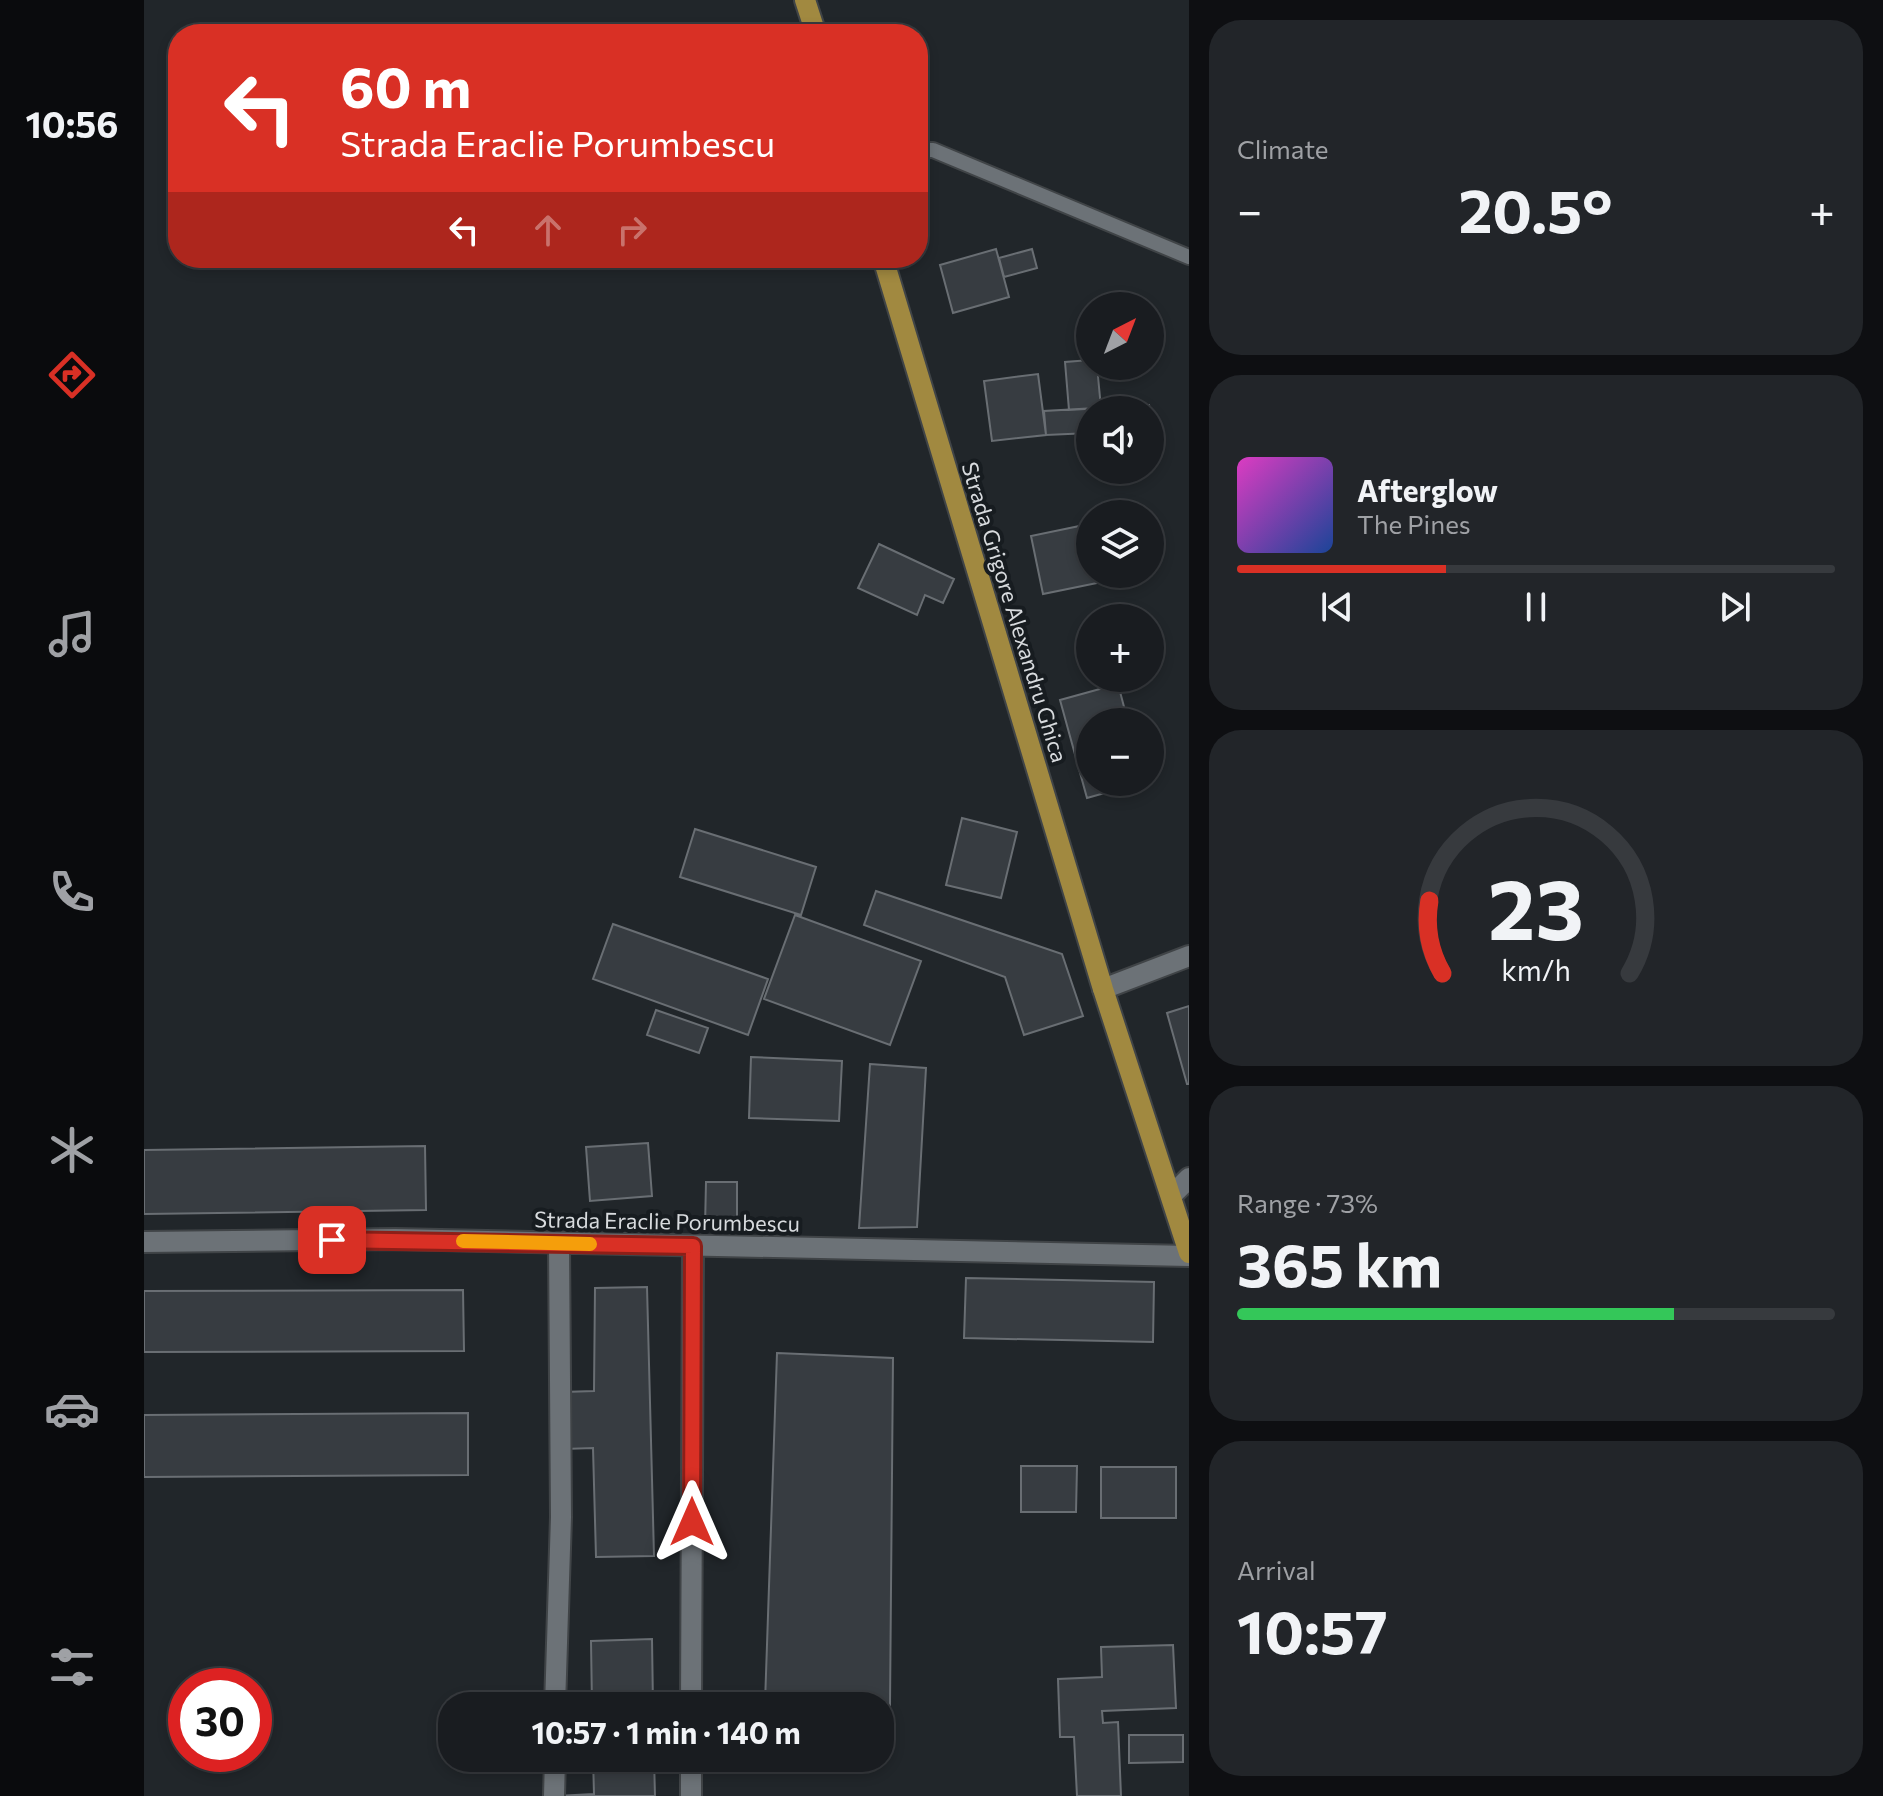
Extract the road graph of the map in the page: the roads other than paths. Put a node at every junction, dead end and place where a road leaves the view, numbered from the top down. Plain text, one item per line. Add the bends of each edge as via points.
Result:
1 (805, 0) edge
2 (813, 24) edge
3 (928, 150) edge
4 (1189, 257) edge
5 (886, 268) edge
6 (1189, 956) edge
7 (1103, 989) junction
8 (1189, 1178) edge
9 (1172, 1195) junction
10 (144, 1242) edge
11 (559, 1243) junction
12 (693, 1246) junction
13 (1189, 1254) edge
14 (555, 1692) edge
15 (691, 1692) edge
16 (555, 1772) edge
17 (691, 1772) edge
18 (554, 1796) edge
19 (691, 1796) edge

1 - 2 main road
3 - 4 lane
5 - 7 main road, Strada Grigore Alexandru Ghica
6 - 7 street
7 - 9 main road, Strada Grigore Alexandru Ghica
8 - 9 street
9 - 13 main road, Strada Grigore Alexandru Ghica
10 - 11 street, Strada Eraclie Porumbescu
11 - 12 street, Strada Eraclie Porumbescu
11 - 14 street via 561,1517
12 - 13 street, Strada Eraclie Porumbescu
12 - 15 street
16 - 18 street
17 - 19 street

